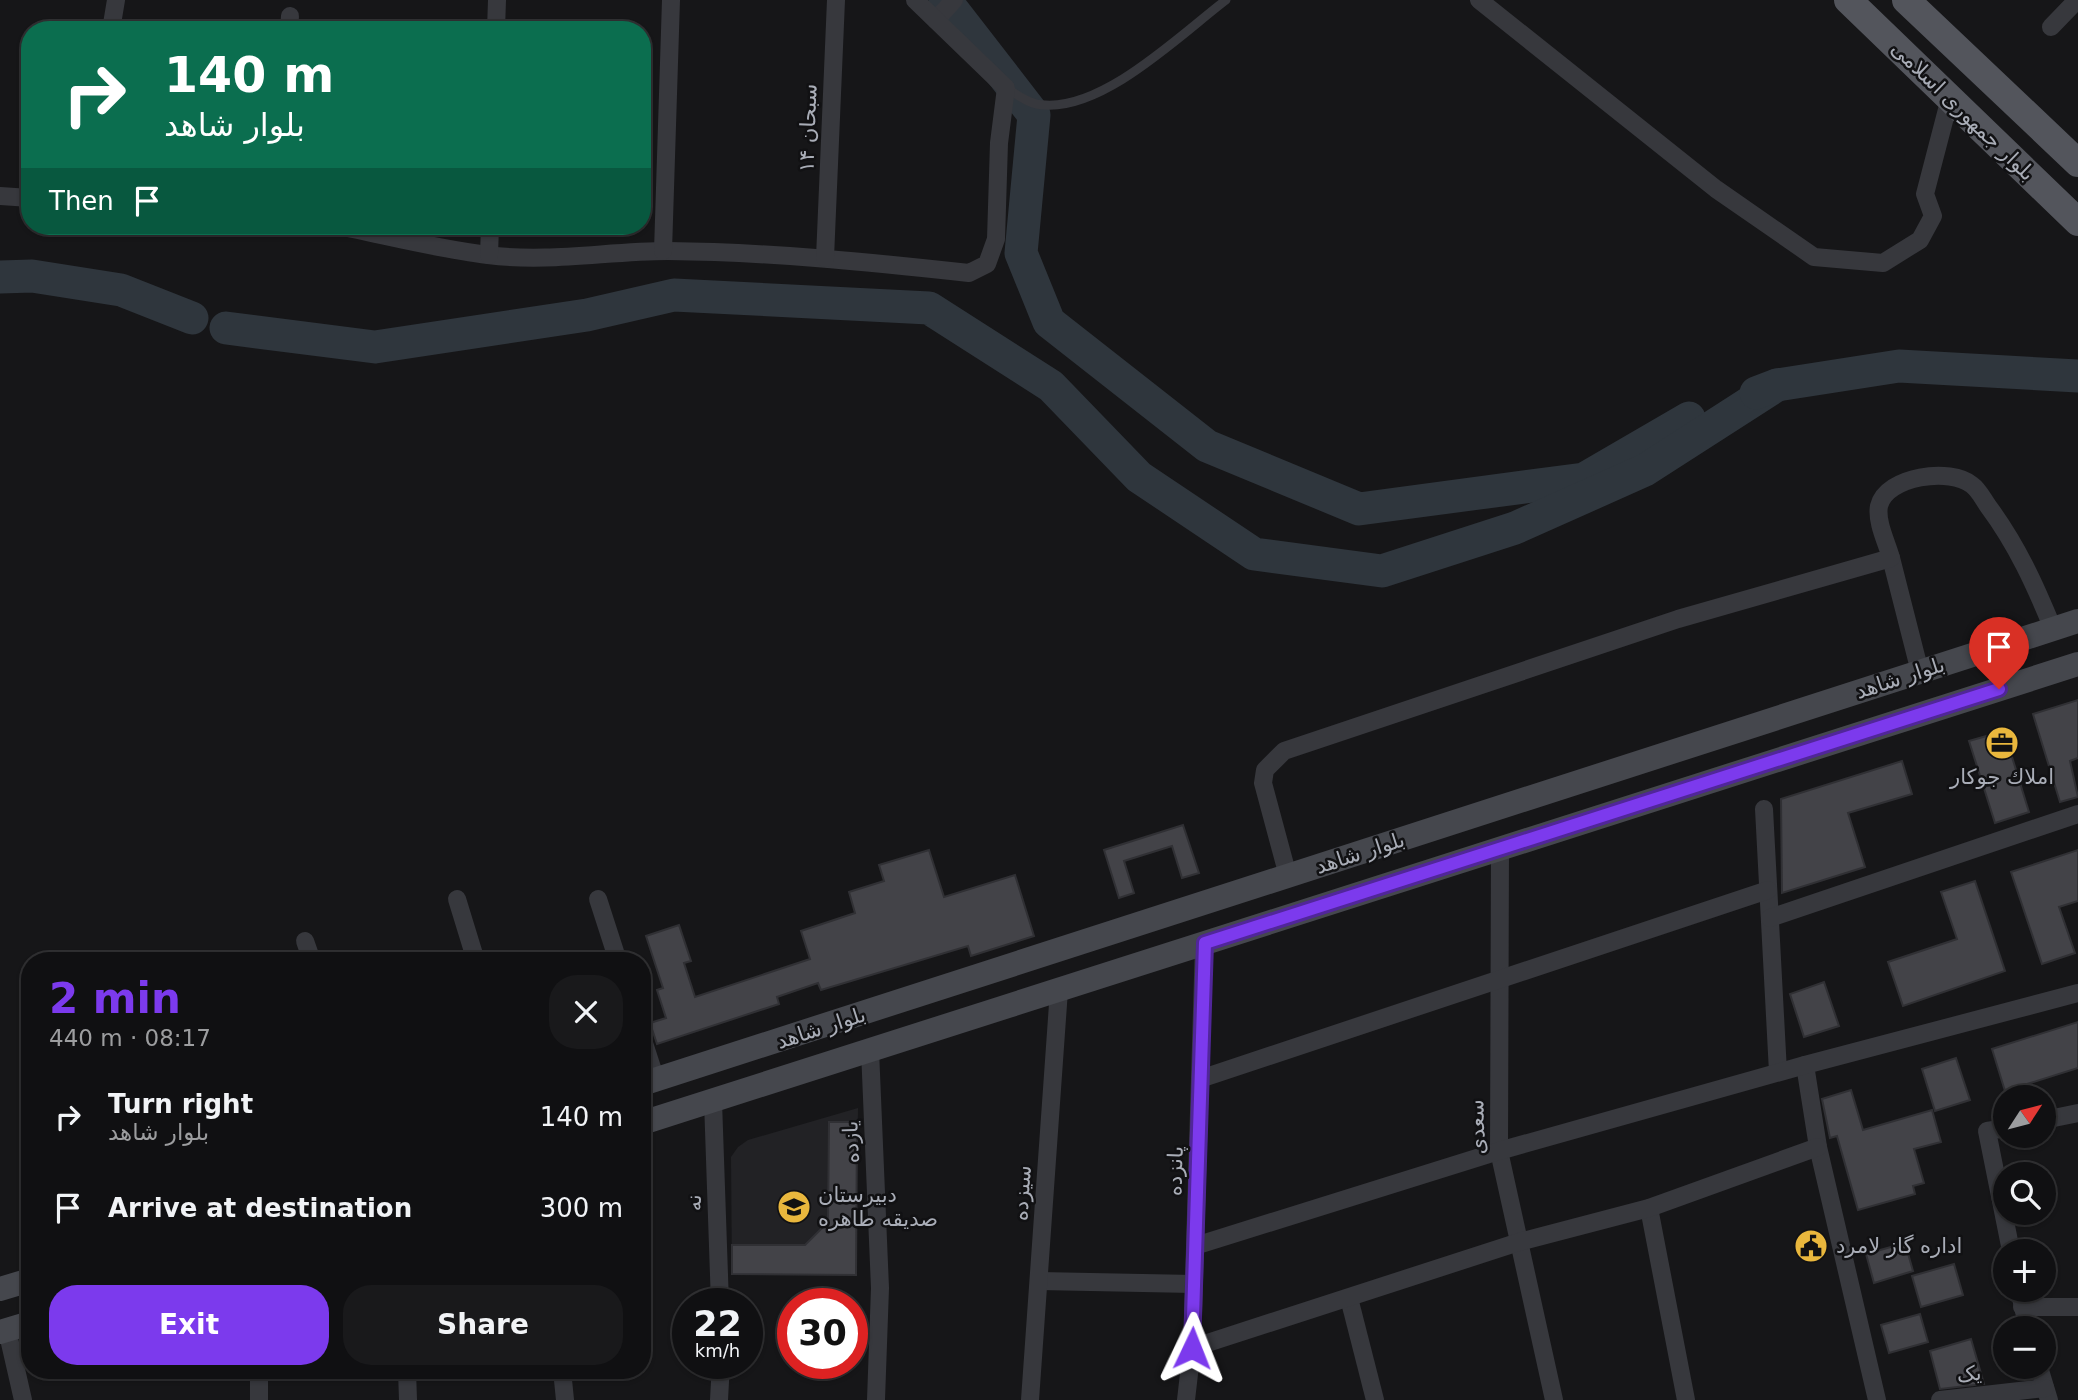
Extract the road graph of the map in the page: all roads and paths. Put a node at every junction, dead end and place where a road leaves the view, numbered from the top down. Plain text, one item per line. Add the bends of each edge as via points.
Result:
1 (116, 0) edge
2 (497, 0) edge
3 (671, 0) edge
4 (836, 0) edge
5 (915, 0) edge
6 (954, 0) edge
7 (1226, 0) edge
8 (1479, 0) edge
9 (1848, 0) edge
10 (1906, 0) edge
11 (2077, 0) edge
12 (936, 20) junction
13 (112, 21) edge
14 (496, 21) edge
15 (2051, 27) dead end
16 (1006, 88) junction
17 (1950, 98) junction
18 (2078, 163) edge
19 (0, 196) edge
20 (21, 197) edge
21 (2078, 222) edge
22 (385, 235) edge
23 (490, 235) edge
24 (663, 251) junction
25 (489, 255) junction
26 (825, 258) junction
27 (1891, 558) junction
28 (2078, 621) edge
29 (2053, 629) junction
30 (2078, 664) edge
31 (1920, 672) junction
32 (1764, 809) dead end
33 (2078, 814) edge
34 (1500, 847) junction
35 (1287, 876) junction
36 (1768, 890) junction
37 (457, 899) dead end
38 (598, 899) dead end
39 (1770, 918) junction
40 (1107, 935) junction
41 (305, 941) dead end
42 (1205, 943) junction
43 (309, 952) edge
44 (473, 952) edge
45 (615, 952) edge
46 (1119, 971) junction
47 (1499, 979) junction
48 (1059, 990) junction
49 (2078, 993) edge
50 (870, 1049) junction
51 (1805, 1065) junction
52 (1778, 1072) junction
53 (1200, 1079) junction
54 (651, 1081) edge
55 (713, 1101) junction
56 (2078, 1113) edge
57 (2056, 1118) edge
58 (651, 1120) edge
59 (1993, 1130) edge
60 (1818, 1147) junction
61 (1499, 1151) junction
62 (1649, 1208) junction
63 (2009, 1239) edge
64 (1519, 1242) junction
65 (1195, 1246) junction
66 (1039, 1281) junction
67 (21, 1283) edge
68 (1194, 1284) junction
69 (719, 1288) edge
70 (0, 1289) edge
71 (1349, 1298) junction
72 (2046, 1302) edge
73 (2078, 1307) edge
74 (12, 1328) edge
75 (1192, 1348) junction
76 (259, 1379) edge
77 (407, 1379) edge
78 (563, 1379) edge
79 (720, 1379) edge
80 (2047, 1394) edge
81 (23, 1400) edge
82 (259, 1400) edge
83 (408, 1400) edge
84 (565, 1400) edge
85 (719, 1400) edge
86 (876, 1400) edge
87 (1030, 1400) edge
88 (1186, 1400) edge
89 (1375, 1400) edge
90 (1554, 1400) edge
91 (1686, 1400) edge
92 (1877, 1400) edge
93 (1940, 1400) edge

1 - 13 street
2 - 14 street
3 - 24 street
4 - 26 street, سبحان ۱۴
5 - 12 street
6 - 12 street
7 - 16 lane via 1106,89 1046,106
8 - 17 street via 1716,189 1814,257 1882,263 1920,240 1933,216 1925,194
9 - 17 main road, بلوار جمهوری اسلامی
10 - 18 main road, بلوار جمهوری اسلامی
11 - 15 street
12 - 16 street
16 - 26 street via 996,239 987,264 969,273
17 - 21 main road, بلوار جمهوری اسلامی
19 - 20 street
22 - 25 street
23 - 25 street
24 - 25 street via 540,258
24 - 26 street
27 - 29 street via 1880,522 1884,496 1925,475 1956,476 1973,485 2004,527 2029,568
27 - 31 street
27 - 35 street via 1678,618 1284,751 1265,770 1263,783
28 - 29 main road, بلوار شاهد
29 - 31 main road, بلوار شاهد
30 - 34 main road, بلوار شاهد
31 - 35 main road, بلوار شاهد
32 - 36 street
33 - 39 street
34 - 42 main road, بلوار شاهد
34 - 47 street, سعدی
35 - 40 main road, بلوار شاهد
36 - 39 street
36 - 47 street
37 - 44 street
38 - 45 street
39 - 52 street
40 - 46 main road
40 - 54 main road, بلوار شاهد
41 - 43 street
42 - 46 main road, بلوار شاهد
42 - 53 street, پانزده
46 - 48 main road, بلوار شاهد
47 - 53 street
47 - 61 street, سعدی
48 - 50 main road, بلوار شاهد
48 - 66 street, سیزده
49 - 51 street
50 - 55 main road, بلوار شاهد
50 - 86 street, یازده via 880,1288
51 - 52 street
51 - 60 street
52 - 61 street
53 - 65 street, پانزده
55 - 58 main road, بلوار شاهد
55 - 69 street, نه
56 - 57 street
59 - 63 street via 1987,1131
60 - 62 street
60 - 92 street
61 - 64 street, سعدی
61 - 65 street
62 - 64 street
62 - 91 street
64 - 71 street
64 - 90 street, سعدی
65 - 68 street, پانزده
66 - 68 street
66 - 87 street, سیزده
67 - 70 main road
68 - 75 street, پانزده
71 - 75 street
71 - 89 street
72 - 73 street
74 - 81 street
75 - 88 street, پانزده
76 - 82 street
77 - 83 street
78 - 84 street
79 - 85 street
80 - 93 street, یک

